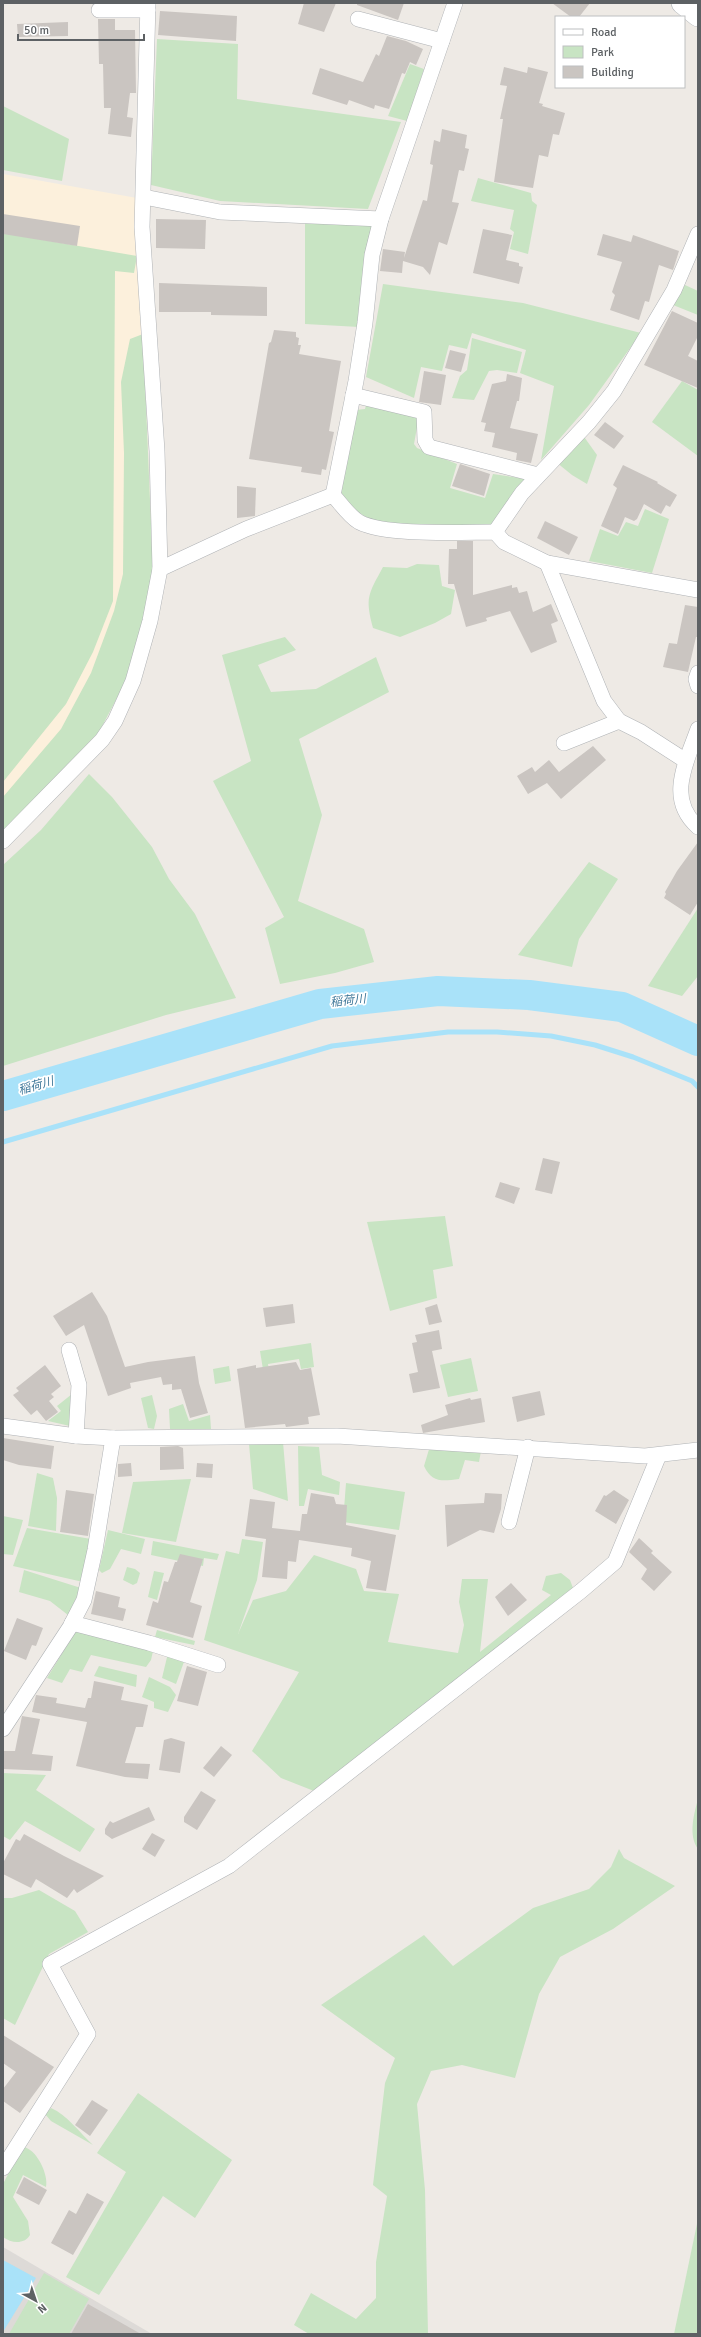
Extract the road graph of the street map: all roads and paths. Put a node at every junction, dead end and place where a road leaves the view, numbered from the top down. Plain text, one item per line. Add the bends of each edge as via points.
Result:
1 (455, 3) edge
2 (682, 3) edge
3 (148, 6) edge
4 (99, 10) dead end
5 (698, 16) edge
6 (358, 19) dead end
7 (442, 41) junction
8 (144, 197) junction
9 (381, 219) junction
10 (698, 234) edge
11 (353, 395) junction
12 (538, 475) junction
13 (333, 495) junction
14 (495, 532) junction
15 (547, 563) junction
16 (160, 569) junction
17 (698, 590) edge
18 (698, 672) edge
19 (698, 686) edge
20 (619, 721) junction
21 (698, 729) edge
22 (564, 743) dead end
23 (686, 761) junction
24 (698, 827) edge
25 (3, 842) edge
26 (69, 1350) dead end
27 (3, 1426) edge
28 (76, 1436) junction
29 (113, 1438) junction
30 (528, 1447) junction
31 (698, 1450) edge
32 (659, 1455) junction
33 (509, 1522) dead end
34 (72, 1623) junction
35 (218, 1665) dead end
36 (3, 1729) edge
37 (3, 2168) edge

1 - 7 street
2 - 5 main road
3 - 4 street
3 - 8 street
6 - 7 street
7 - 9 street
8 - 9 street via 220,212
8 - 16 street via 142,227 151,344
9 - 11 street via 372,255 365,323
10 - 12 street via 674,290 614,391 589,422
11 - 12 street via 424,412 425,440 429,447
11 - 13 street
12 - 14 street
13 - 14 street via 358,521 386,530
13 - 16 street via 252,526
14 - 15 street via 504,542
15 - 17 street
15 - 20 street via 604,701
16 - 25 street via 158,589 142,654 126,701 115,721 102,740
18 - 19 street
20 - 22 street
20 - 23 street via 642,732
21 - 23 street
23 - 24 street via 680,801 689,819
26 - 28 street via 80,1385
27 - 28 street
28 - 29 street
29 - 30 street via 337,1436
29 - 34 street via 95,1550 84,1600
30 - 32 street
30 - 33 street
31 - 32 street
32 - 37 street via 614,1562 581,1591 229,1866 50,1964 88,2034
34 - 35 street
34 - 36 street

